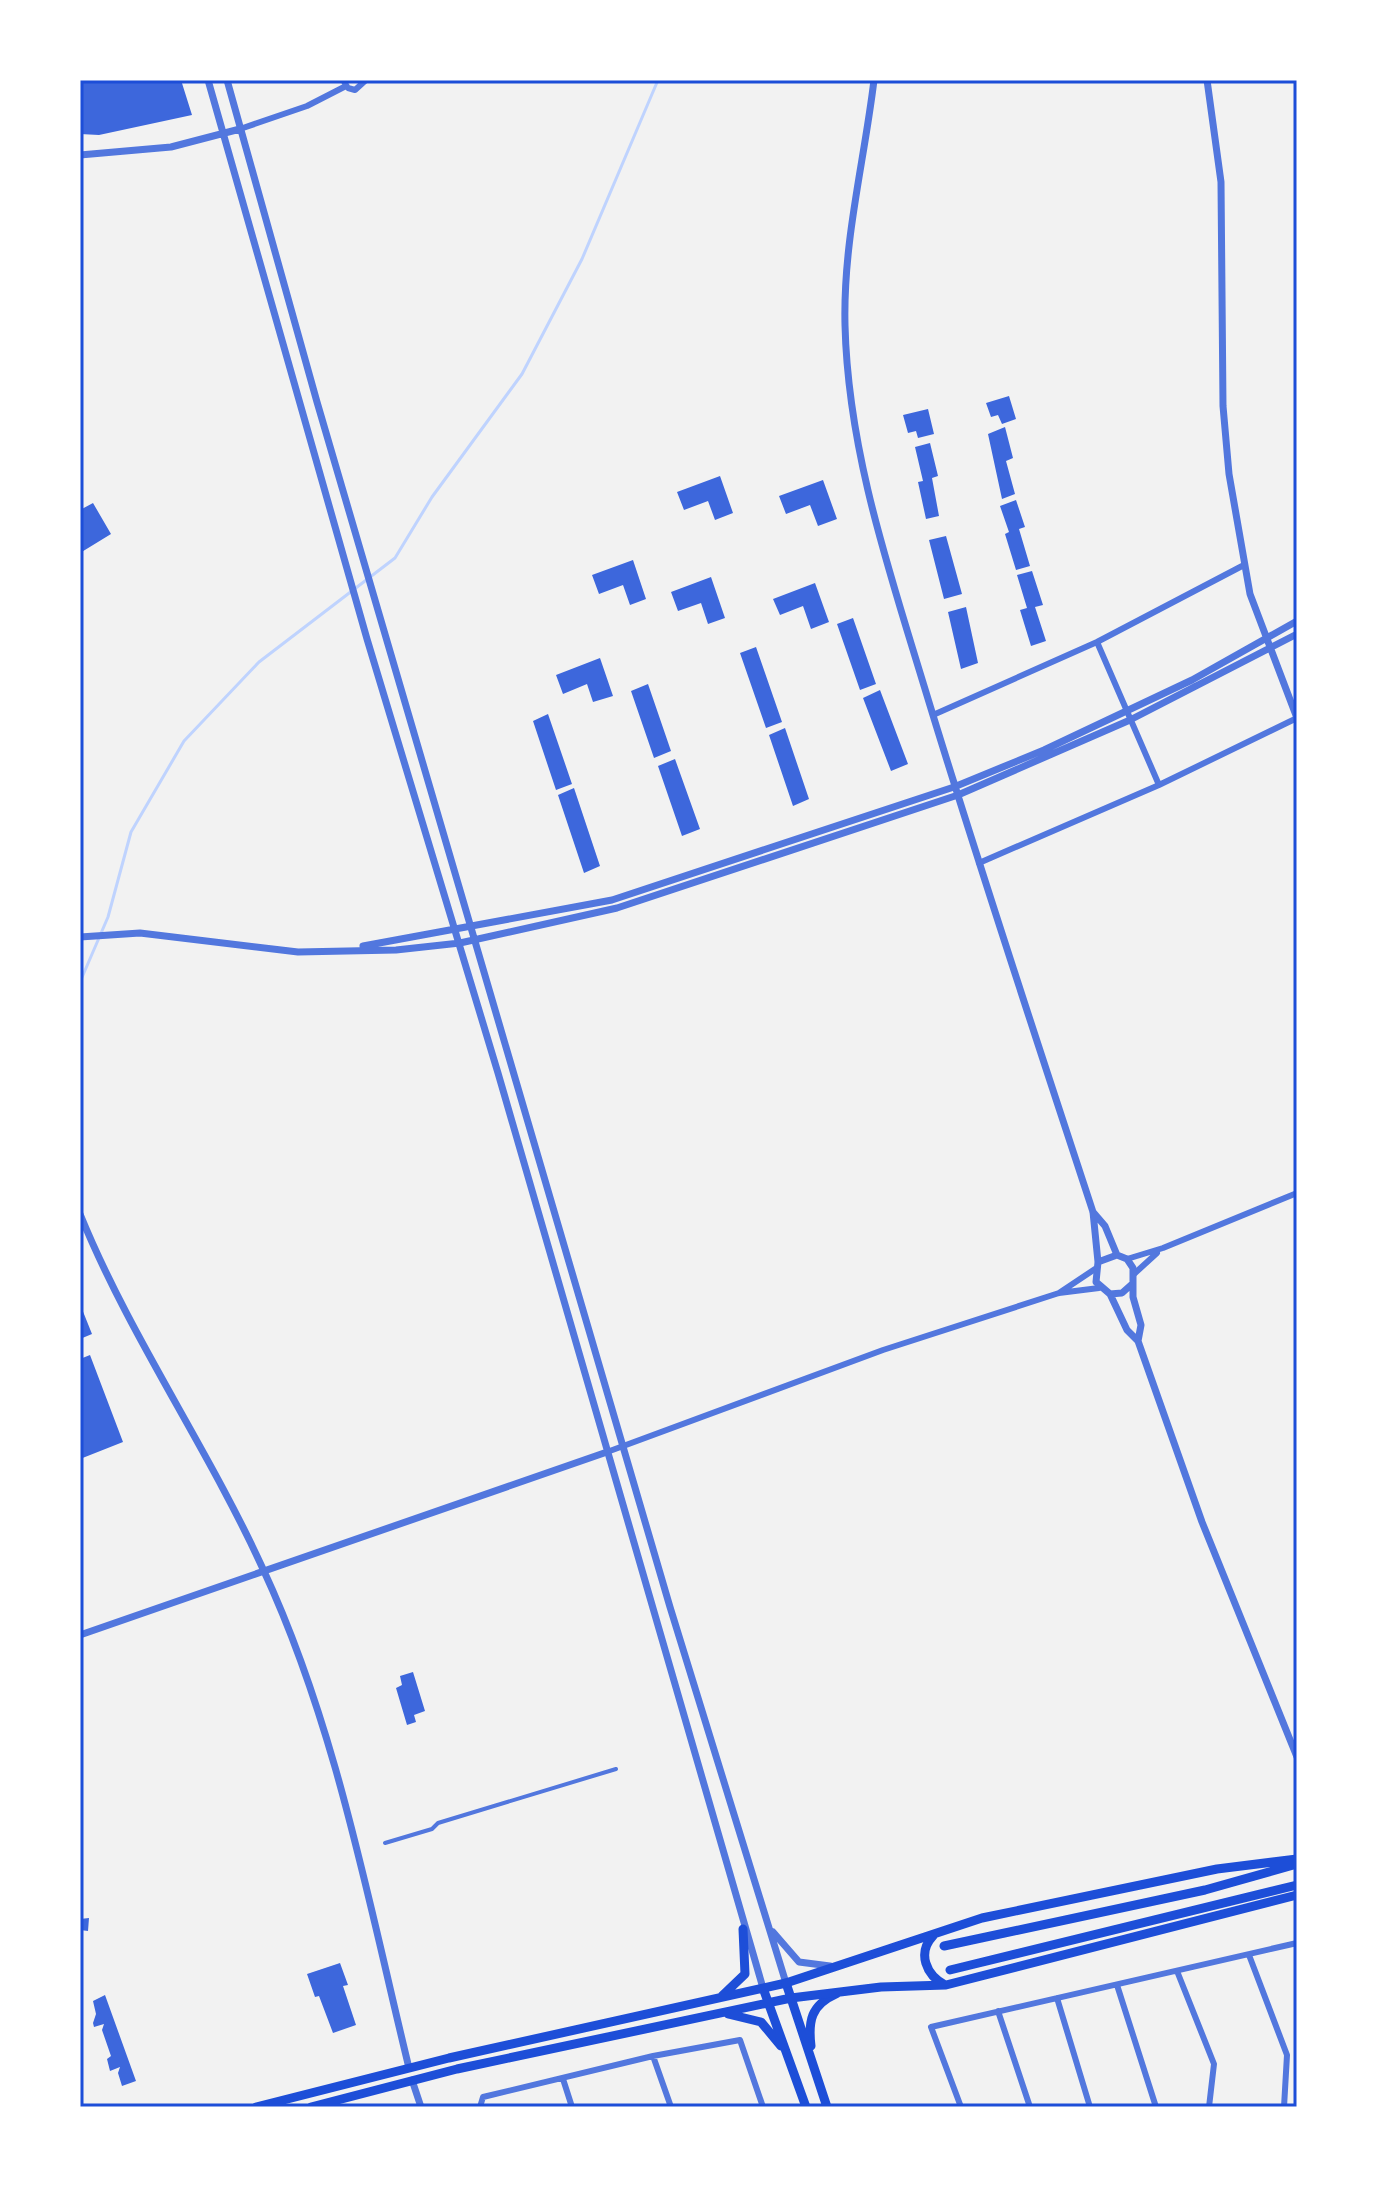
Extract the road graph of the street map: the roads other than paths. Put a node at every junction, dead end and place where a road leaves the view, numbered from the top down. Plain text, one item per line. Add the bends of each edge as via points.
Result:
1 (208, 80) edge
2 (227, 80) edge
3 (366, 80) edge
4 (874, 80) edge
5 (1207, 80) edge
6 (344, 83) edge
7 (240, 129) junction
8 (223, 133) junction
9 (80, 155) edge
10 (1244, 565) junction
11 (1297, 621) edge
12 (1297, 634) edge
13 (1266, 641) junction
14 (1097, 642) junction
15 (1270, 650) junction
16 (1126, 711) junction
17 (933, 715) junction
18 (1297, 718) edge
19 (1130, 720) junction
20 (1159, 785) junction
21 (956, 791) junction
22 (979, 863) junction
23 (471, 924) junction
24 (455, 928) junction
25 (80, 937) edge
26 (476, 939) junction
27 (460, 943) junction
28 (353, 948) junction
29 (1297, 1193) edge
30 (1093, 1212) junction
31 (80, 1214) edge
32 (1163, 1248) junction
33 (1117, 1255) junction
34 (1127, 1259) junction
35 (1097, 1266) junction
36 (1134, 1274) junction
37 (1131, 1285) junction
38 (1099, 1288) junction
39 (1059, 1293) junction
40 (1110, 1294) junction
41 (1138, 1341) junction
42 (624, 1446) junction
43 (607, 1452) junction
44 (264, 1569) junction
45 (80, 1635) edge
46 (1297, 1757) edge
47 (616, 1769) dead end
48 (385, 1843) dead end
49 (1297, 1862) edge
50 (1297, 1885) edge
51 (1297, 1895) edge
52 (762, 1912) junction
53 (743, 1929) junction
54 (936, 1933) junction
55 (1297, 1943) edge
56 (944, 1946) dead end
57 (1249, 1955) junction
58 (844, 1964) junction
59 (950, 1970) dead end
60 (1177, 1971) junction
61 (786, 1983) junction
62 (946, 1985) junction
63 (1117, 1985) junction
64 (763, 1988) junction
65 (847, 1989) junction
66 (719, 1998) junction
67 (791, 1998) junction
68 (1057, 1998) junction
69 (768, 2002) junction
70 (998, 2011) junction
71 (720, 2013) junction
72 (653, 2056) junction
73 (813, 2066) junction
74 (409, 2068) junction
75 (793, 2069) junction
76 (563, 2079) junction
77 (412, 2080) junction
78 (256, 2107) edge
79 (311, 2107) edge
80 (421, 2107) edge
81 (480, 2107) edge
82 (572, 2107) edge
83 (671, 2107) edge
84 (763, 2107) edge
85 (806, 2107) edge
86 (827, 2107) edge
87 (961, 2107) edge
88 (1030, 2107) edge
89 (1090, 2107) edge
90 (1156, 2107) edge
91 (1209, 2107) edge
92 (1284, 2107) edge

1 - 8 street
2 - 7 street
3 - 6 street via 359,89
4 - 17 street via 845,266 849,392 878,532
5 - 10 street via 1221,182 1224,420
6 - 7 street via 307,106
7 - 8 street
7 - 23 street
8 - 9 street via 171,147
8 - 24 street
10 - 13 street
10 - 14 street
11 - 13 street
12 - 15 street
13 - 15 street
13 - 16 street
14 - 16 street
14 - 17 street
15 - 18 street
15 - 19 street
16 - 19 street
16 - 21 street
17 - 21 street
18 - 20 street
19 - 20 street
19 - 21 street
20 - 22 street
21 - 22 street
21 - 23 street via 612,900
21 - 26 street via 617,908
22 - 30 street
23 - 24 street
23 - 26 street
24 - 27 street
24 - 28 street
25 - 28 street via 140,933 298,952
26 - 27 street
26 - 42 street
27 - 28 street via 396,950
27 - 43 street
29 - 32 street
30 - 33 street
30 - 35 street
31 - 44 street via 114,1289
32 - 34 street
32 - 36 street
33 - 34 street
33 - 35 street
34 - 36 street
35 - 38 street
35 - 39 street
36 - 37 street
37 - 40 street
37 - 41 street via 1141,1325
38 - 39 street
38 - 40 street
39 - 42 street via 883,1350
40 - 41 street
41 - 46 street via 1202,1522
42 - 43 street
42 - 52 street
43 - 44 street
43 - 53 street
44 - 45 street
44 - 74 street via 303,1662 344,1800
47 - 48 street
49 - 54 main road via 1217,1869 1083,1895
49 - 56 main road via 1205,1890
50 - 59 main road
51 - 62 main road
52 - 58 street via 778,1942 799,1962 820,1967
52 - 61 street
53 - 64 street
53 - 66 main road via 745,1974
54 - 58 main road
54 - 62 main road via 924,1958 927,1970
55 - 57 street
57 - 60 street
57 - 92 street via 1287,2055
58 - 61 main road
60 - 63 street
60 - 91 street via 1214,2064
61 - 64 main road
61 - 67 main road
62 - 65 main road
63 - 68 street
63 - 90 street
64 - 66 main road
64 - 69 main road
65 - 67 main road
65 - 73 main road via 813,2011
66 - 74 main road
67 - 69 main road
67 - 73 main road
68 - 70 street
68 - 89 street
69 - 71 main road
69 - 75 main road
70 - 87 street via 931,2027
70 - 88 street
71 - 75 main road via 761,2022
71 - 77 main road
72 - 76 street
72 - 83 street
72 - 84 street via 740,2040
73 - 86 main road
74 - 78 main road
75 - 85 main road
76 - 81 street via 483,2097
76 - 82 street
77 - 79 main road
77 - 80 street

